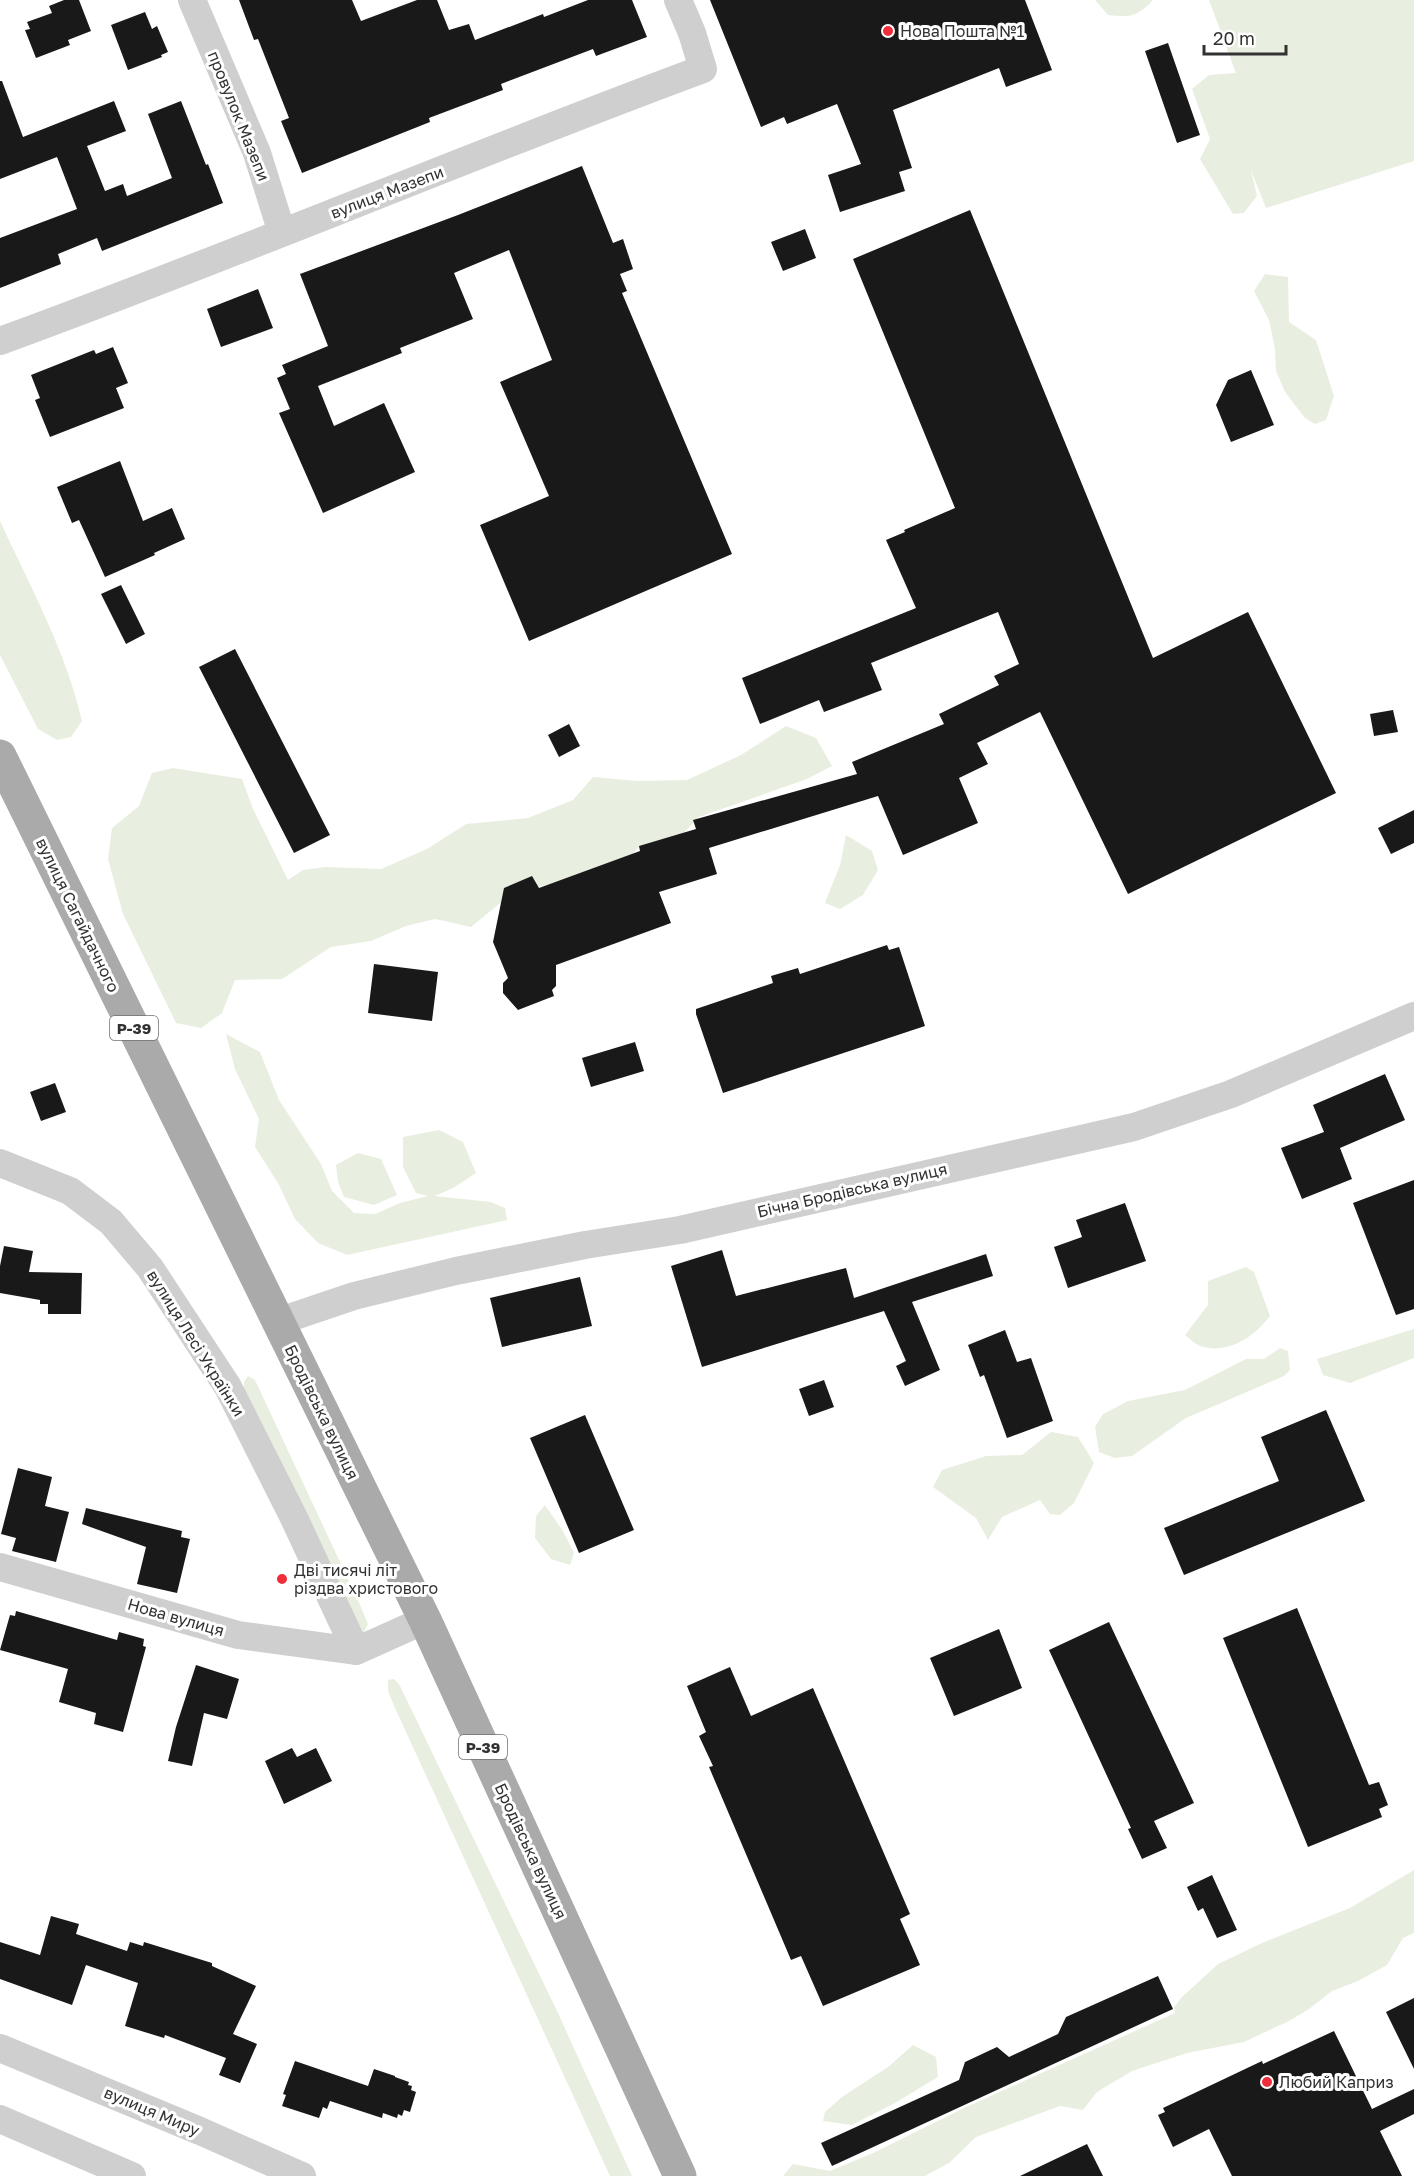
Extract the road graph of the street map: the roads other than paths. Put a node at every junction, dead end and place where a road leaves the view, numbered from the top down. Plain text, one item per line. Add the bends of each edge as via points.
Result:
1 (192, 0) edge
2 (678, 0) edge
3 (282, 233) junction
4 (0, 341) edge
5 (0, 756) edge
6 (1414, 1016) edge
7 (0, 1163) edge
8 (272, 1311) junction
9 (0, 1567) edge
10 (425, 1620) junction
11 (356, 1651) junction
12 (0, 2048) edge
13 (0, 2119) edge
14 (132, 2176) edge
15 (302, 2176) edge
16 (680, 2176) edge

1 - 3 street, провулок Мазепи via 257,153
2 - 3 street, вулиця Мазепи via 704,69
3 - 4 street, вулиця Мазепи
5 - 8 main road, вулиця Сагайдачного / Р-39
6 - 8 street, Бічна Бродівська вулиця via 1231,1094 1134,1127 680,1230 585,1245
7 - 11 street, вулиця Лесі Українки via 70,1191 111,1222 150,1268 228,1387
8 - 10 main road, Бродівська вулиця / Р-39
9 - 11 street, Нова вулиця via 238,1635
10 - 11 street
10 - 16 main road, Бродівська вулиця / Р-39
12 - 15 street, вулиця Миру
13 - 14 street

